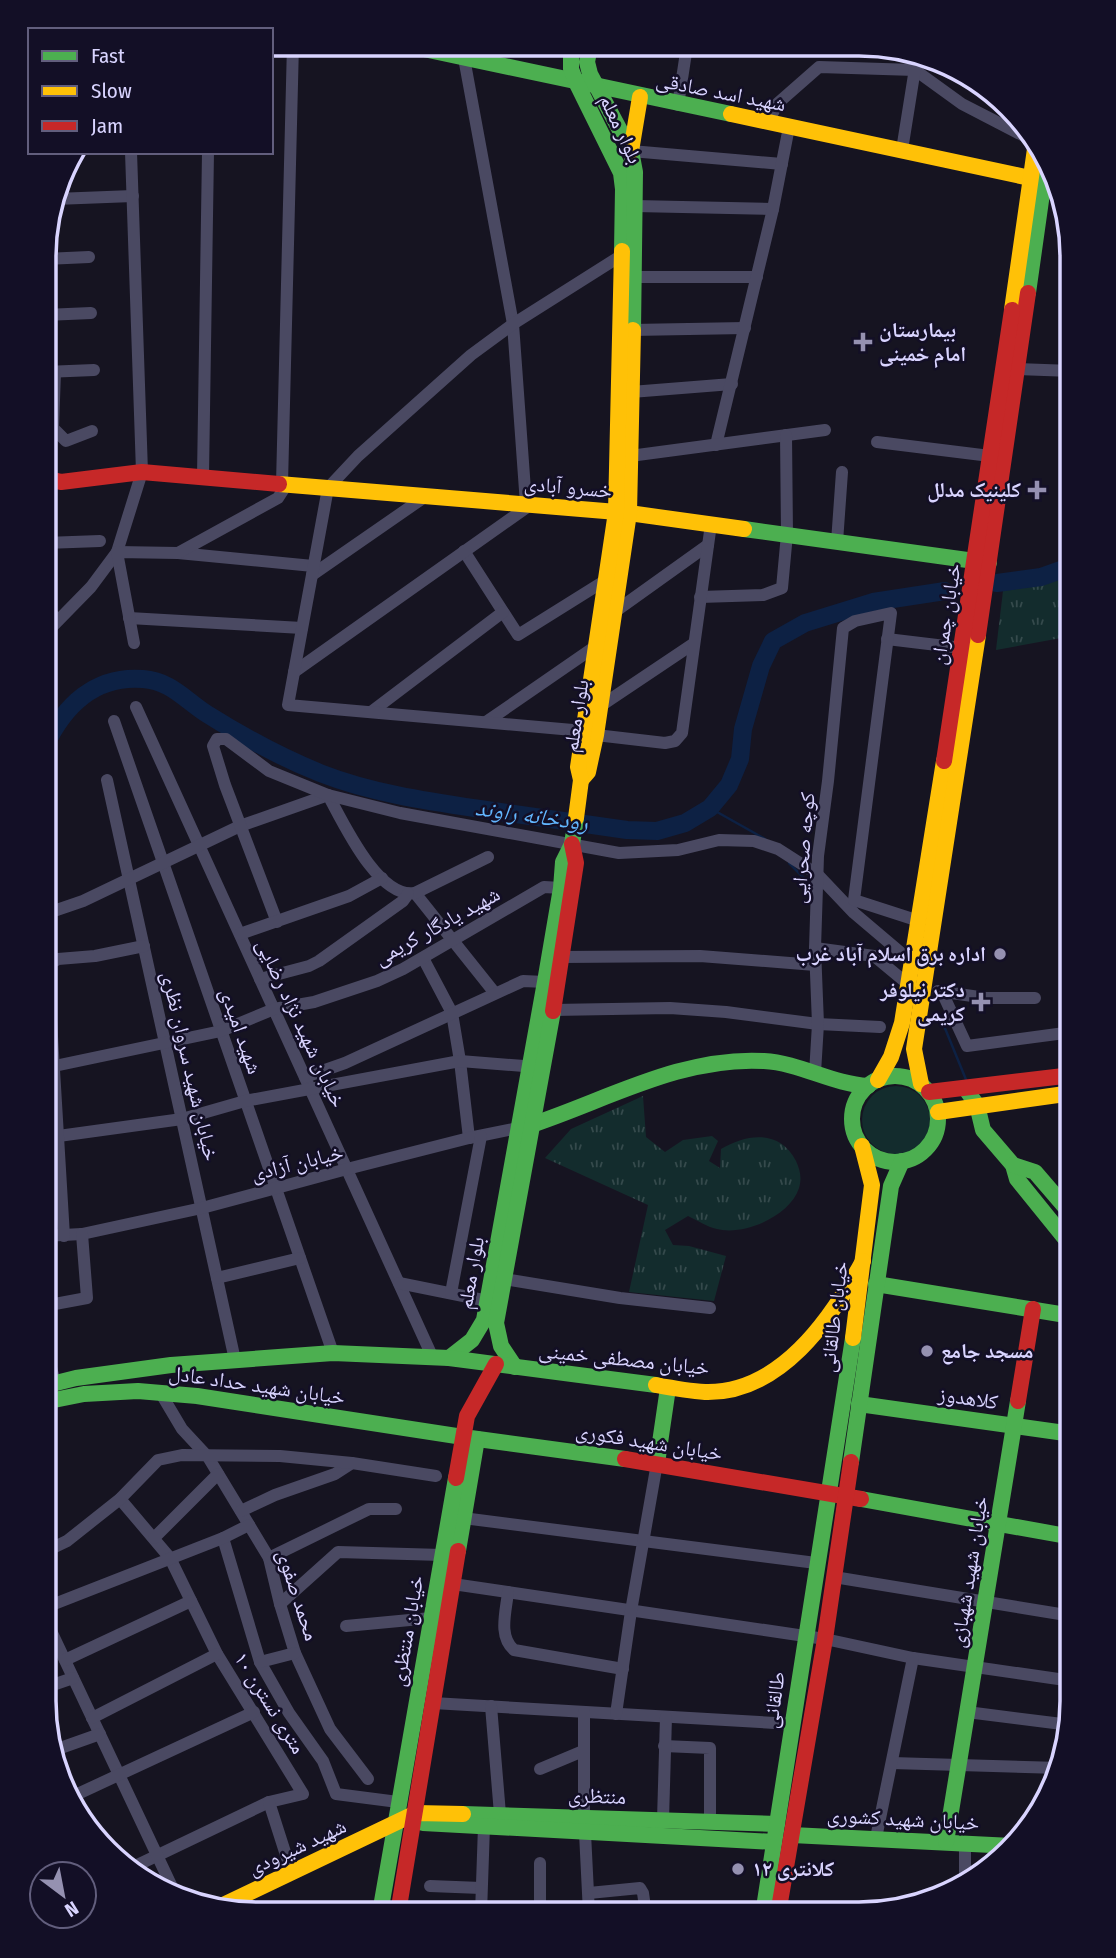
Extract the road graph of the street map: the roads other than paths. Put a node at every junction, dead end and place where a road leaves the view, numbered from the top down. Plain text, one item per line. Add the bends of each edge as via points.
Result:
1 (293, 56) edge
2 (456, 56) edge
3 (571, 56) edge
4 (588, 56) edge
5 (685, 56) edge
6 (464, 58) junction
7 (916, 65) edge
8 (915, 70) junction
9 (576, 82) junction
10 (596, 87) junction
11 (640, 97) junction
12 (678, 105) junction
13 (768, 122) junction
14 (789, 127) junction
15 (1015, 131) edge
16 (902, 150) junction
17 (631, 151) junction
18 (131, 154) edge
19 (208, 154) edge
20 (1033, 158) edge
21 (782, 164) junction
22 (1043, 177) edge
23 (1030, 178) junction
24 (133, 196) junction
25 (65, 199) edge
26 (635, 206) junction
27 (773, 209) junction
28 (89, 257) dead end
29 (620, 257) junction
30 (56, 259) edge
31 (1024, 271) junction
32 (632, 277) junction
33 (757, 277) junction
34 (90, 313) dead end
35 (56, 315) edge
36 (513, 324) junction
37 (745, 328) junction
38 (632, 330) junction
39 (1017, 369) junction
40 (94, 370) dead end
41 (1060, 371) edge
42 (56, 372) edge
43 (732, 384) junction
44 (631, 392) junction
45 (825, 430) dead end
46 (56, 431) edge
47 (92, 431) dead end
48 (786, 435) junction
49 (877, 442) dead end
50 (716, 444) junction
51 (630, 456) junction
52 (990, 456) junction
53 (142, 472) junction
54 (842, 472) dead end
55 (203, 476) junction
56 (56, 481) edge
57 (284, 484) junction
58 (328, 488) junction
59 (426, 496) junction
60 (528, 504) junction
61 (622, 512) junction
62 (711, 524) junction
63 (787, 534) junction
64 (100, 541) dead end
65 (837, 541) junction
66 (56, 543) edge
67 (708, 545) junction
68 (464, 551) junction
69 (117, 552) junction
70 (178, 553) junction
71 (982, 562) junction
72 (313, 570) junction
73 (606, 580) junction
74 (700, 597) junction
75 (503, 612) junction
76 (614, 612) junction
77 (129, 618) junction
78 (58, 620) edge
79 (302, 628) junction
80 (887, 639) junction
81 (134, 643) dead end
82 (693, 644) junction
83 (596, 646) junction
84 (962, 648) junction
85 (294, 672) junction
86 (136, 707) dead end
87 (599, 707) junction
88 (371, 712) junction
89 (114, 721) dead end
90 (486, 722) junction
91 (590, 733) junction
92 (107, 780) dead end
93 (328, 795) junction
94 (240, 826) junction
95 (572, 844) junction
96 (199, 845) junction
97 (488, 858) dead end
98 (163, 863) junction
99 (817, 874) junction
100 (382, 878) junction
101 (129, 880) junction
102 (561, 888) junction
103 (412, 893) junction
104 (56, 910) edge
105 (919, 921) junction
106 (277, 922) junction
107 (240, 934) junction
108 (453, 940) junction
109 (144, 946) junction
110 (815, 948) junction
111 (562, 957) junction
112 (423, 958) junction
113 (56, 960) edge
114 (913, 963) junction
115 (815, 965) junction
116 (260, 979) junction
117 (545, 982) junction
118 (916, 987) junction
119 (494, 992) junction
120 (942, 992) junction
121 (1035, 999) dead end
122 (274, 1009) junction
123 (552, 1010) junction
124 (452, 1013) junction
125 (818, 1024) junction
126 (880, 1027) dead end
127 (221, 1031) junction
128 (1060, 1034) edge
129 (165, 1043) junction
130 (460, 1061) junction
131 (56, 1066) edge
132 (536, 1067) junction
133 (816, 1073) junction
134 (1060, 1076) edge
135 (305, 1077) junction
136 (873, 1083) junction
137 (925, 1088) junction
138 (965, 1088) junction
139 (311, 1090) junction
140 (1060, 1095) edge
141 (246, 1101) junction
142 (978, 1105) junction
143 (938, 1112) junction
144 (182, 1119) junction
145 (56, 1121) edge
146 (534, 1124) junction
147 (518, 1128) junction
148 (58, 1136) junction
149 (475, 1137) junction
150 (862, 1146) junction
151 (902, 1161) junction
152 (1013, 1165) junction
153 (347, 1169) junction
154 (275, 1187) junction
155 (1060, 1193) edge
156 (869, 1205) junction
157 (202, 1208) junction
158 (888, 1209) junction
159 (1060, 1232) edge
160 (82, 1234) junction
161 (56, 1236) edge
162 (64, 1236) junction
163 (300, 1258) junction
164 (863, 1261) junction
165 (217, 1278) junction
166 (504, 1279) junction
167 (399, 1283) junction
168 (876, 1284) junction
169 (451, 1293) junction
170 (488, 1301) junction
171 (56, 1304) edge
172 (710, 1308) dead end
173 (1033, 1309) junction
174 (1060, 1313) edge
175 (332, 1353) junction
176 (432, 1356) junction
177 (449, 1357) junction
178 (235, 1360) junction
179 (195, 1363) junction
180 (496, 1364) junction
181 (515, 1367) junction
182 (139, 1369) junction
183 (56, 1384) edge
184 (668, 1388) junction
185 (138, 1391) junction
186 (160, 1392) junction
187 (197, 1396) junction
188 (56, 1400) edge
189 (859, 1404) junction
190 (1014, 1426) junction
191 (1060, 1432) edge
192 (470, 1438) junction
193 (208, 1457) junction
194 (352, 1463) junction
195 (657, 1463) junction
196 (218, 1474) junction
197 (436, 1476) dead end
198 (827, 1493) junction
199 (846, 1497) junction
200 (120, 1499) junction
201 (396, 1509) dead end
202 (241, 1511) junction
203 (456, 1517) junction
204 (249, 1525) junction
205 (998, 1525) junction
206 (1060, 1535) edge
207 (154, 1538) junction
208 (223, 1538) junction
209 (642, 1541) junction
210 (56, 1546) edge
211 (442, 1555) junction
212 (170, 1558) junction
213 (269, 1558) junction
214 (816, 1563) junction
215 (834, 1577) junction
216 (453, 1584) junction
217 (508, 1592) junction
218 (191, 1601) junction
219 (985, 1602) junction
220 (56, 1603) edge
221 (280, 1604) junction
222 (631, 1611) junction
223 (1060, 1614) edge
224 (431, 1618) junction
225 (346, 1626) dead end
226 (804, 1637) junction
227 (824, 1639) junction
228 (56, 1641) edge
229 (295, 1653) junction
230 (217, 1654) junction
231 (913, 1658) junction
232 (65, 1660) junction
233 (260, 1662) junction
234 (975, 1666) junction
235 (623, 1669) junction
236 (74, 1678) junction
237 (1060, 1679) edge
238 (56, 1684) edge
239 (433, 1703) junction
240 (491, 1706) junction
241 (584, 1712) junction
242 (967, 1712) junction
243 (254, 1713) junction
244 (616, 1714) junction
245 (666, 1717) junction
246 (92, 1718) junction
247 (792, 1724) junction
248 (1059, 1724) edge
249 (100, 1734) junction
250 (664, 1746) junction
251 (62, 1747) edge
252 (583, 1751) junction
253 (892, 1763) junction
254 (959, 1764) junction
255 (1048, 1768) edge
256 (540, 1769) dead end
257 (119, 1774) junction
258 (369, 1779) dead end
259 (79, 1793) edge
260 (269, 1802) junction
261 (398, 1802) junction
262 (500, 1814) junction
263 (415, 1817) junction
264 (663, 1820) junction
265 (710, 1822) junction
266 (777, 1824) junction
267 (585, 1825) junction
268 (484, 1826) junction
269 (393, 1828) junction
270 (792, 1835) junction
271 (876, 1839) junction
272 (774, 1842) junction
273 (946, 1842) junction
274 (965, 1843) junction
275 (997, 1847) edge
276 (157, 1854) junction
277 (540, 1863) dead end
278 (139, 1864) edge
279 (965, 1871) edge
280 (292, 1874) junction
281 (170, 1882) edge
282 (430, 1886) dead end
283 (481, 1888) junction
284 (589, 1893) junction
285 (234, 1900) edge
286 (253, 1902) edge
287 (382, 1902) edge
288 (400, 1902) edge
289 (481, 1902) edge
290 (540, 1902) edge
291 (589, 1902) edge
292 (644, 1902) edge
293 (765, 1902) edge
294 (780, 1902) edge

1 - 57 street
2 - 6 main road, شهید اسد صادقی
3 - 9 main road, بلوار معلم
4 - 10 main road, بلوار معلم
5 - 12 street
6 - 9 main road, شهید اسد صادقی
6 - 36 street
7 - 8 street
8 - 13 street via 819,67 778,103
8 - 15 street via 961,104
8 - 16 street
9 - 10 main road, شهید اسد صادقی
9 - 29 main road, بلوار معلم via 621,173
10 - 11 main road, شهید اسد صادقی
10 - 17 main road, بلوار معلم
11 - 12 main road, شهید اسد صادقی
11 - 17 main road
12 - 13 main road, شهید اسد صادقی
13 - 14 main road, شهید اسد صادقی
14 - 16 main road, شهید اسد صادقی
14 - 21 street
16 - 23 main road, شهید اسد صادقی
17 - 21 street
17 - 26 main road, بلوار معلم
18 - 24 street
19 - 55 street
20 - 23 main road, خیابان چمران
21 - 27 street
22 - 31 main road, خیابان چمران
23 - 31 main road, خیابان چمران
24 - 25 street
24 - 53 street
26 - 27 street
26 - 32 main road, بلوار معلم
27 - 33 street
28 - 30 street
29 - 36 street
29 - 61 main road, بلوار معلم
31 - 39 main road, خیابان چمران
31 - 52 main road, خیابان چمران
32 - 33 street
32 - 38 main road, بلوار معلم
33 - 37 street
34 - 35 street
36 - 58 street via 432,389
36 - 60 street
37 - 38 street
37 - 43 street
38 - 44 main road, بلوار معلم
39 - 41 street
39 - 71 main road, خیابان چمران
40 - 42 street
43 - 44 street
43 - 50 street
44 - 51 main road, بلوار معلم
45 - 48 street
46 - 47 street via 66,441
48 - 50 street
48 - 63 street
49 - 52 street
50 - 51 street
51 - 61 main road, بلوار معلم
52 - 71 main road, خیابان چمران
53 - 55 main road, خسرو آبادی
53 - 56 main road, خسرو آبادی
53 - 69 street
54 - 65 street
55 - 57 main road, خسرو آبادی
57 - 58 main road, خسرو آبادی
57 - 70 street via 278,498
58 - 59 main road, خسرو آبادی
58 - 72 street
59 - 60 main road, خسرو آبادی
59 - 72 street
60 - 61 main road, خسرو آبادی
60 - 68 street
61 - 62 main road, خسرو آبادی
61 - 73 main road, بلوار معلم
61 - 76 main road, بلوار معلم
62 - 63 main road, خسرو آبادی
62 - 67 street
63 - 65 main road, خسرو آبادی
63 - 74 street via 782,588 762,595
64 - 66 street
65 - 71 main road, خسرو آبادی
67 - 74 street
67 - 76 street
68 - 75 street
68 - 85 street
69 - 70 street
69 - 77 street
69 - 78 street
70 - 72 street
71 - 84 main road, خیابان چمران
71 - 118 main road, خیابان چمران
72 - 79 street
73 - 75 street via 518,635
73 - 83 main road, بلوار معلم
74 - 82 street
75 - 88 street
76 - 87 main road, بلوار معلم
77 - 79 street
77 - 81 street
79 - 85 street
80 - 84 street
80 - 99 street, کوچه صحرایی via 891,613 843,628
80 - 105 street via 854,900
82 - 87 street
82 - 91 street via 682,733 676,741
83 - 90 street
83 - 91 main road, بلوار معلم
84 - 105 main road, خیابان چمران
85 - 88 street via 288,705
86 - 96 street, خیابان شهید نژاد رضایی
87 - 91 main road, بلوار معلم
88 - 90 street
89 - 98 street, شهید امیدی
90 - 91 street
91 - 95 main road, بلوار معلم via 578,767 581,780
92 - 101 street, خیابان شهید سروان نظری
93 - 94 street
93 - 94 street via 269,771 226,739 217,739 213,746
93 - 95 street
93 - 100 street via 359,850
94 - 96 street
94 - 106 street
95 - 99 street via 619,853 678,850 719,840 754,841 778,849
95 - 102 main road, بلوار معلم via 563,862
95 - 111 main road, بلوار معلم via 576,863
96 - 98 street
96 - 107 street, خیابان شهید نژاد رضایی
97 - 103 street
98 - 101 street
98 - 127 street, شهید امیدی
99 - 110 street, کوچه صحرایی
99 - 114 street via 854,914
100 - 103 street via 393,888
100 - 106 street via 349,896
101 - 104 street
101 - 109 street, خیابان شهید سروان نظری
102 - 108 street, شهید یادگار کریمی via 544,887
102 - 117 main road, بلوار معلم
103 - 108 street
103 - 116 street via 319,961
105 - 114 main road, خیابان چمران
106 - 107 street
107 - 116 street, خیابان شهید نژاد رضایی
108 - 112 street, شهید یادگار کریمی
108 - 119 street
109 - 113 street
109 - 129 street, خیابان شهید سروان نظری
110 - 115 street, کوچه صحرایی
110 - 118 street via 874,957
111 - 115 street via 700,956
111 - 123 main road, بلوار معلم
112 - 122 street, شهید یادگار کریمی via 377,981 314,1002
112 - 124 street
114 - 118 main road, خیابان چمران
115 - 125 street, کوچه صحرایی
116 - 122 street, خیابان شهید نژاد رضایی
117 - 119 street via 523,981
117 - 132 main road, بلوار معلم
118 - 120 street
118 - 136 main road, خیابان چمران via 894,1055
118 - 137 main road, خیابان چمران via 914,1049
119 - 124 street
120 - 121 street
120 - 128 street via 967,1046
122 - 127 street, شهید یادگار کریمی
122 - 135 street, خیابان شهید نژاد رضایی
123 - 125 street via 670,1008
123 - 132 main road, بلوار معلم
124 - 130 street
124 - 135 street
125 - 126 street
125 - 133 street, کوچه صحرایی
127 - 129 street, شهید یادگار کریمی
127 - 141 street, شهید امیدی
129 - 131 street, شهید یادگار کریمی
129 - 144 street, خیابان شهید سروان نظری
130 - 132 street
130 - 139 street
130 - 149 street
132 - 146 main road, بلوار معلم
132 - 147 main road, بلوار معلم
133 - 136 main road via 855,1086
133 - 146 main road via 766,1061 695,1066
134 - 138 main road
135 - 139 street, خیابان شهید نژاد رضایی
136 - 137 main road via 900,1076
136 - 150 main road via 861,1094 853,1114
137 - 138 main road
137 - 143 main road
138 - 142 main road
139 - 141 street
139 - 153 street, خیابان شهید نژاد رضایی
140 - 142 main road
141 - 144 street
141 - 154 street, شهید امیدی
142 - 143 main road
142 - 152 main road via 983,1130
143 - 151 main road via 930,1144
144 - 148 street
144 - 157 street, خیابان شهید سروان نظری
145 - 148 street
146 - 147 main road
146 - 166 main road, بلوار معلم
147 - 149 street, خیابان آزادی
147 - 170 main road, بلوار معلم
148 - 162 street
149 - 153 street, خیابان آزادی
149 - 169 street
150 - 151 main road via 880,1158
150 - 156 main road, خیابان طالقانی via 872,1185
151 - 158 main road, خیابان طالقانی via 891,1186
152 - 155 main road via 1035,1172
152 - 159 main road via 1017,1179
153 - 154 street, خیابان آزادی
153 - 167 street, خیابان شهید نژاد رضایی
154 - 157 street, خیابان آزادی
154 - 163 street, شهید امیدی
156 - 158 main road via 881,1200
156 - 164 main road, خیابان طالقانی
157 - 160 street, خیابان آزادی
157 - 165 street, خیابان شهید سروان نظری
158 - 168 main road, خیابان طالقانی
160 - 162 street, خیابان آزادی
160 - 171 street via 87,1298
161 - 162 street, خیابان آزادی
163 - 165 street
163 - 175 street, شهید امیدی
164 - 184 main road, خیابان مصطفی خمینی via 826,1321 767,1374 742,1386 706,1392
164 - 198 main road, خیابان طالقانی
165 - 178 street, خیابان شهید سروان نظری
166 - 172 street
166 - 181 main road, بلوار معلم via 497,1334
167 - 169 street
167 - 176 street, خیابان شهید نژاد رضایی
168 - 173 main road
168 - 189 main road, خیابان طالقانی
169 - 170 street
170 - 177 main road, بلوار معلم via 479,1332
173 - 174 main road
173 - 190 main road, خیابان شهید شهبازی
175 - 176 main road, خیابان شهید حداد عادل
175 - 178 main road, خیابان شهید حداد عادل
176 - 177 main road, خیابان شهید حداد عادل
177 - 180 main road, خیابان مصطفی خمینی
178 - 179 main road, خیابان شهید حداد عادل
179 - 182 main road, خیابان شهید حداد عادل
179 - 187 main road via 184,1371 182,1380
180 - 181 main road, خیابان مصطفی خمینی
180 - 192 main road, خیابان منتظری via 467,1416
181 - 184 main road, خیابان مصطفی خمینی
182 - 183 main road, خیابان شهید حداد عادل
182 - 185 main road via 151,1379
184 - 195 main road
185 - 186 main road, خیابان شهید حداد عادل
185 - 188 main road, خیابان شهید حداد عادل
186 - 187 main road, خیابان شهید حداد عادل
186 - 193 street, محمد صفوی via 182,1429
187 - 192 main road, خیابان شهید حداد عادل
189 - 190 main road, کلاهدوز
189 - 199 main road, خیابان طالقانی
190 - 191 main road, کلاهدوز
190 - 205 main road, خیابان شهید شهبازی
192 - 195 main road, خیابان شهید فکوری
192 - 203 main road, خیابان منتظری
193 - 194 street via 280,1455
193 - 196 street, محمد صفوی
193 - 200 street via 182,1455 158,1460
194 - 197 street
194 - 202 street
195 - 198 main road, خیابان شهید فکوری
195 - 209 street
196 - 202 street, محمد صفوی
196 - 207 street
198 - 199 main road, خیابان شهید فکوری
198 - 214 main road, طالقانی
199 - 205 main road, خیابان شهید فکوری
199 - 215 main road, طالقانی
200 - 207 street, ۱۰ متری نسترن
200 - 210 street
201 - 213 street via 369,1509
202 - 204 street, محمد صفوی
203 - 209 street
203 - 211 main road, خیابان منتظری
203 - 216 main road, خیابان منتظری
204 - 208 street
204 - 213 street, محمد صفوی
205 - 206 main road, خیابان شهید فکوری
205 - 219 main road, خیابان شهید شهبازی
207 - 212 street, ۱۰ متری نسترن
208 - 212 street
208 - 233 street
209 - 214 street
209 - 222 street
211 - 221 street via 338,1552
211 - 224 main road, خیابان منتظری
212 - 218 street, ۱۰ متری نسترن
212 - 220 street
213 - 221 street, محمد صفوی
214 - 226 main road, طالقانی
215 - 219 street
215 - 227 main road, طالقانی
216 - 217 street
216 - 239 main road, خیابان منتظری
217 - 222 street
217 - 235 street via 504,1635 514,1650
218 - 230 street, ۱۰ متری نسترن
218 - 232 street
219 - 223 street
219 - 234 main road, خیابان شهید شهبازی
221 - 229 street, محمد صفوی
222 - 226 street
222 - 235 street
224 - 225 street
224 - 261 main road, خیابان منتظری
226 - 227 street
226 - 247 main road, طالقانی
227 - 231 street
227 - 270 main road, طالقانی
228 - 232 street
229 - 233 street
229 - 258 street, محمد صفوی via 330,1730
230 - 243 street, ۱۰ متری نسترن
230 - 246 street
231 - 234 street
231 - 253 street
232 - 236 street
233 - 261 street via 323,1761 336,1794
234 - 237 street
234 - 242 main road, خیابان شهید شهبازی
235 - 244 street
236 - 238 street
236 - 246 street
239 - 240 street
239 - 263 main road, خیابان منتظری
240 - 241 street
240 - 262 street
241 - 244 street
241 - 252 street
242 - 248 street
242 - 254 main road, خیابان شهید شهبازی
243 - 257 street
243 - 260 street, ۱۰ متری نسترن via 303,1794
244 - 245 street
245 - 247 street
245 - 250 street
246 - 249 street
247 - 266 main road, طالقانی
249 - 251 street
249 - 257 street
250 - 264 street
250 - 265 street via 710,1748
252 - 256 street
252 - 267 street
253 - 254 street
253 - 271 street
254 - 255 street
254 - 273 main road, خیابان شهید شهبازی
257 - 259 street
257 - 276 street
260 - 276 street, ۱۰ متری نسترن
260 - 280 street
261 - 269 main road, خیابان منتظری
262 - 263 main road, منتظری
262 - 267 main road, منتظری
263 - 268 main road, منتظری
263 - 269 main road
263 - 288 main road, خیابان منتظری
264 - 265 main road, منتظری
264 - 267 main road, منتظری
265 - 266 main road, منتظری
266 - 272 main road, طالقانی
267 - 268 main road, منتظری
267 - 272 main road, منتظری
267 - 284 street
268 - 283 street
269 - 280 main road, شهید شیرودی
269 - 286 main road, شهید شیرودی
269 - 287 main road, خیابان منتظری
270 - 271 main road, خیابان شهید کشوری
270 - 294 main road, طالقانی
271 - 273 main road, خیابان شهید کشوری
272 - 293 main road, طالقانی
273 - 274 main road, خیابان شهید کشوری
274 - 275 main road, خیابان شهید کشوری
274 - 279 street
276 - 278 street, ۱۰ متری نسترن
276 - 281 street
277 - 290 street
280 - 285 main road, شهید شیرودی
282 - 283 street
283 - 289 street
284 - 291 street
284 - 292 street via 640,1888

